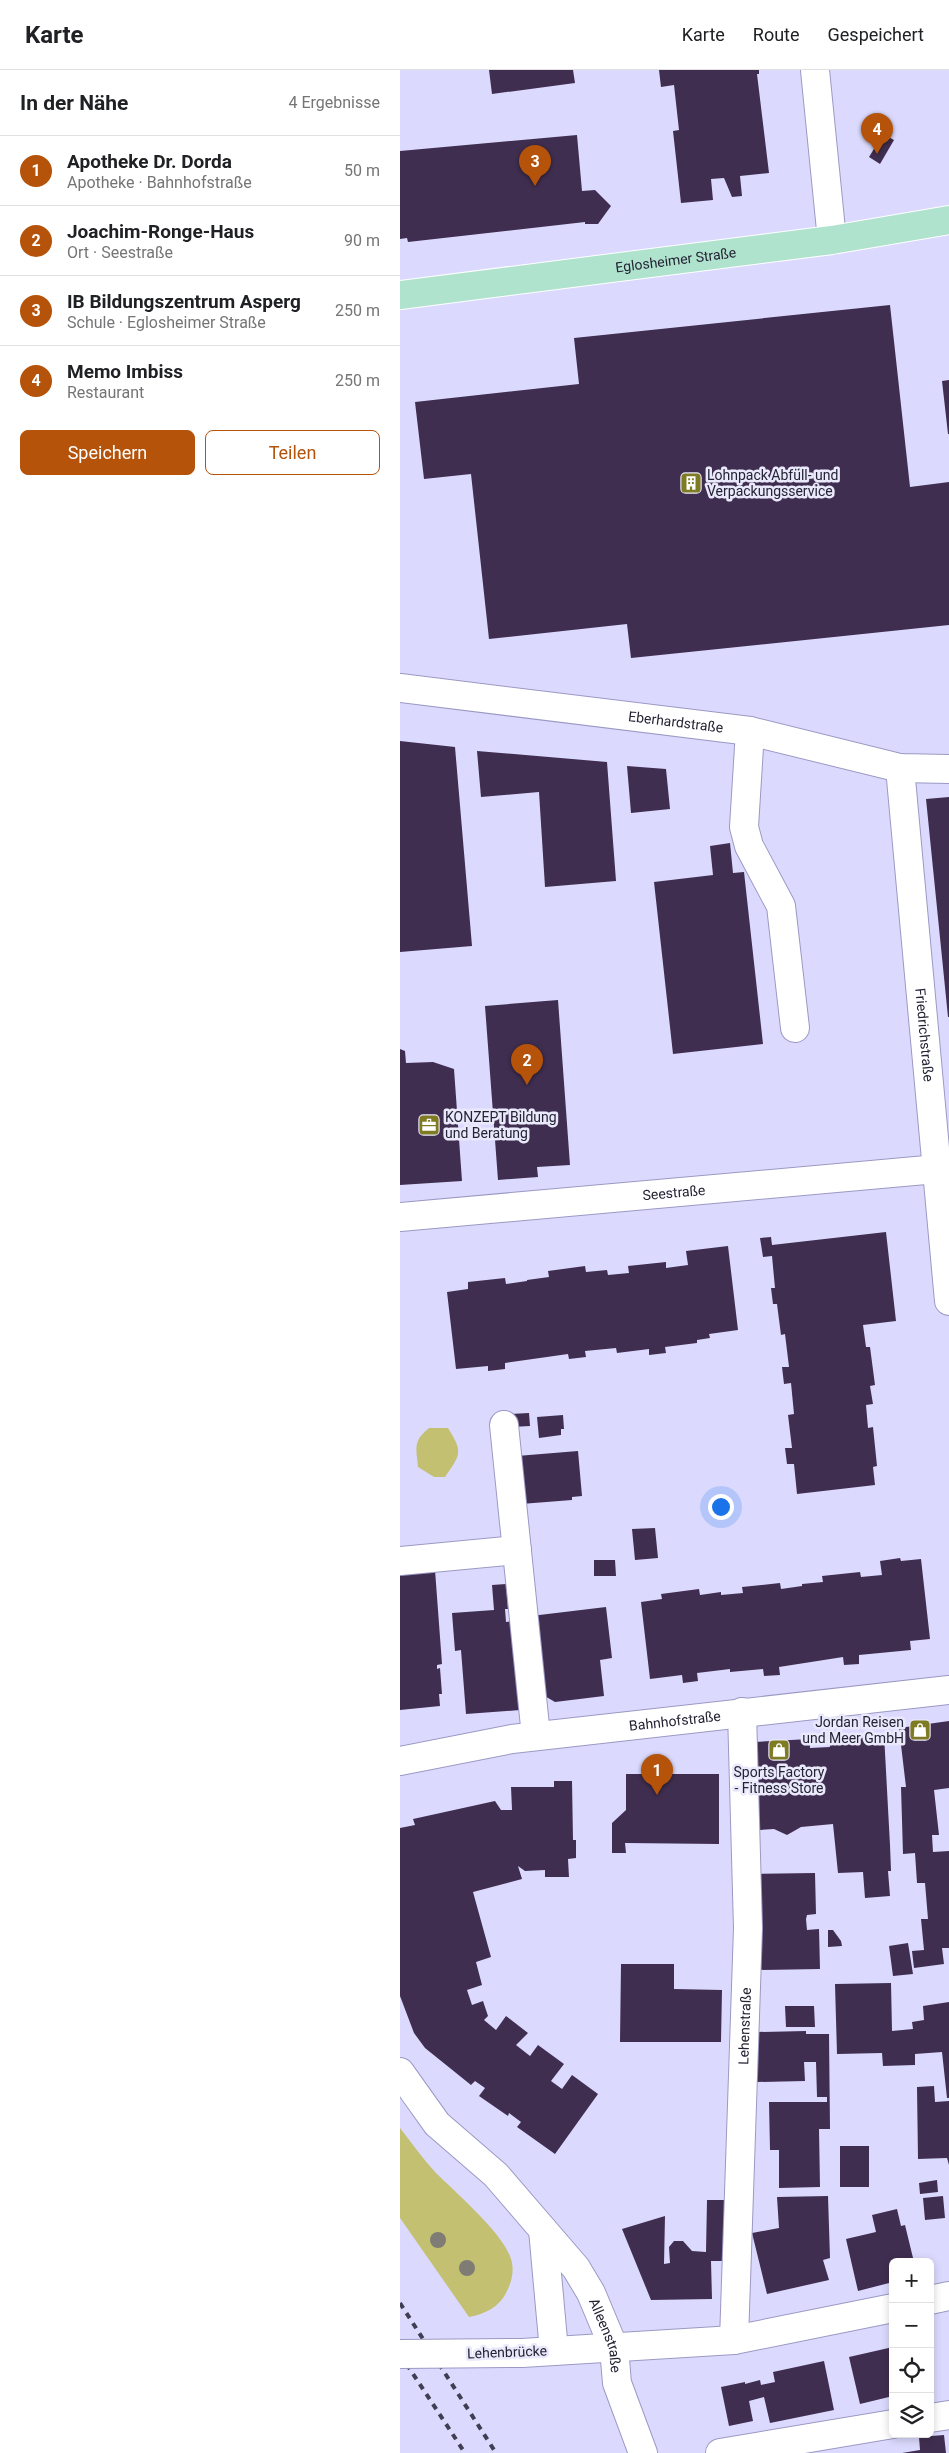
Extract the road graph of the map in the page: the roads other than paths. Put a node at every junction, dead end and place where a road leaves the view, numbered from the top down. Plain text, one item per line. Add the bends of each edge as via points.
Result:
1 (816, 70) edge
2 (949, 220) edge
3 (832, 240) junction
4 (400, 295) edge
5 (400, 688) edge
6 (750, 731) junction
7 (900, 768) junction
8 (949, 769) edge
9 (795, 1028) dead end
10 (943, 1168) edge
11 (400, 1217) edge
12 (949, 1300) edge
13 (504, 1425) dead end
14 (517, 1550) junction
15 (400, 1561) edge
16 (949, 1690) edge
17 (734, 1713) junction
18 (536, 1736) junction
19 (400, 1761) edge
20 (728, 1849) dead end
21 (400, 2072) edge
22 (543, 2230) junction
23 (949, 2296) edge
24 (934, 2299) edge
25 (889, 2309) edge
26 (734, 2340) junction
27 (614, 2348) junction
28 (554, 2351) junction
29 (400, 2354) edge
30 (949, 2415) edge
31 (934, 2417) edge
32 (889, 2425) edge
33 (643, 2453) edge
34 (720, 2453) edge

1 - 3 street
2 - 3 main road, Eglosheimer Straße
3 - 4 main road, Eglosheimer Straße
5 - 6 street, Eberhardstraße
6 - 7 street, Eberhardstraße
6 - 9 street via 744,826 748,846 780,906
7 - 8 street, Eberhardstraße
7 - 10 street, Friedrichstraße
10 - 11 street, Seestraße
10 - 12 street, Friedrichstraße
13 - 14 street
14 - 15 street
14 - 18 street
16 - 17 street, Bahnhofstraße
17 - 18 street, Bahnhofstraße
17 - 20 street
17 - 26 street, Lehenstraße via 748,1928
18 - 19 street, Bahnhofstraße
21 - 22 street, Alleenstraße via 437,2124 496,2175
22 - 27 street, Alleenstraße via 581,2276
22 - 28 street
23 - 24 street
25 - 26 street
26 - 27 street
27 - 28 street, Lehenbrücke
27 - 33 street, Alleenstraße via 617,2384
28 - 29 street, Lehenbrücke, bridge
30 - 31 street
32 - 34 street

